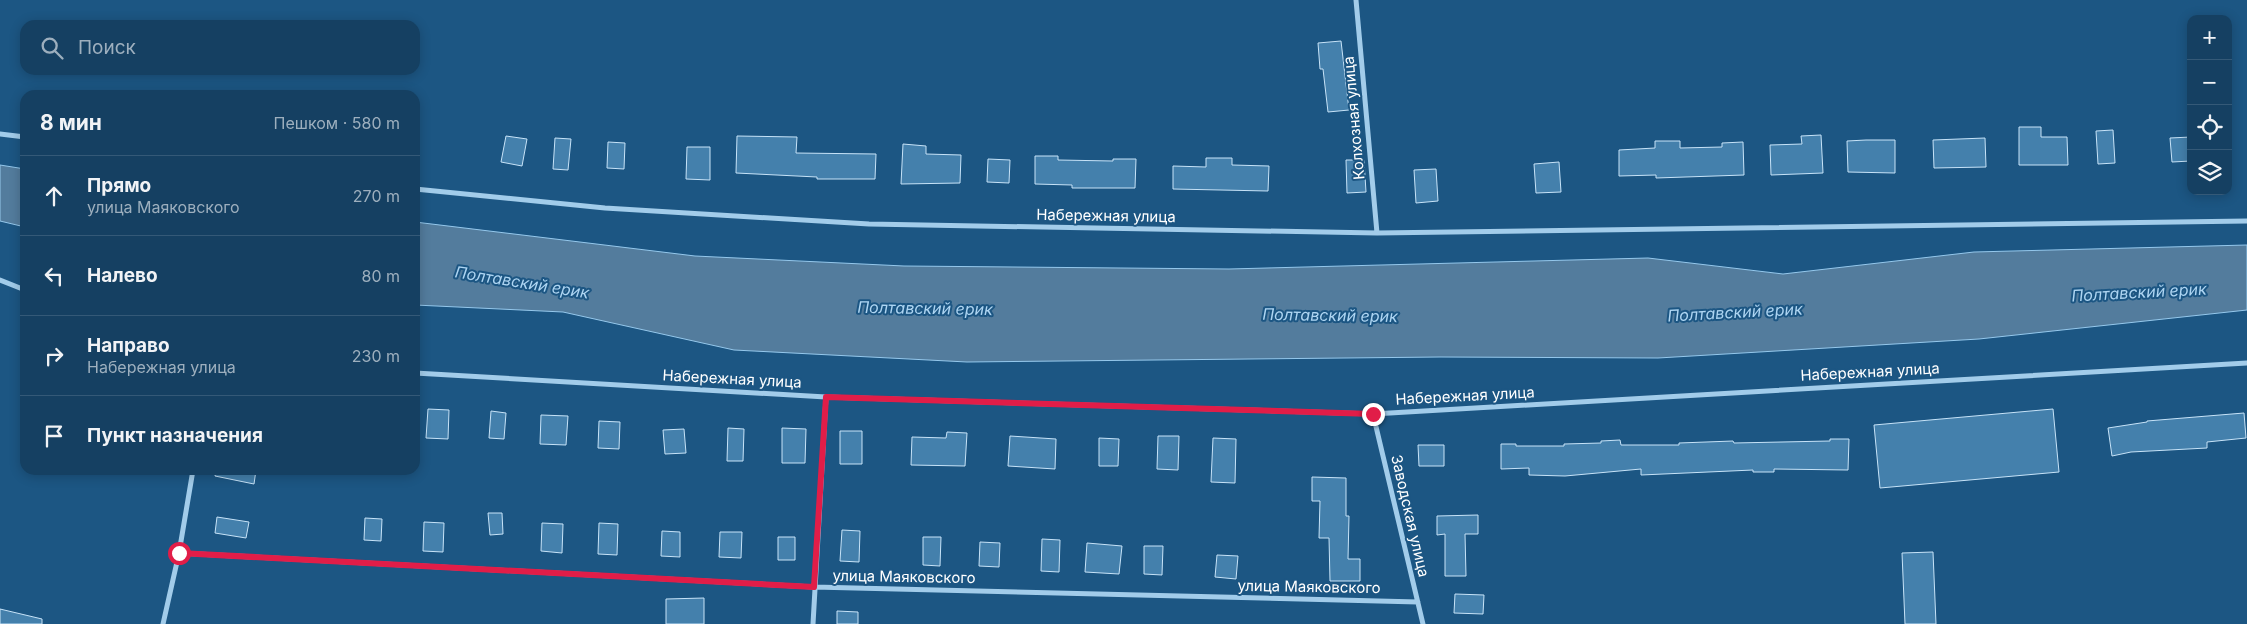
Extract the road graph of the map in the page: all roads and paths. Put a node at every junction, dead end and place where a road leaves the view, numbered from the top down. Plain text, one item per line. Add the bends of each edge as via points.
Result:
1 (1356, 0) edge
2 (0, 134) edge
3 (20, 136) edge
4 (420, 190) edge
5 (2247, 221) edge
6 (1377, 233) junction
7 (0, 280) edge
8 (20, 288) edge
9 (2247, 363) edge
10 (420, 373) edge
11 (826, 397) junction
12 (1373, 414) junction
13 (192, 475) edge
14 (179, 553) junction
15 (814, 587) junction
16 (1418, 602) junction
17 (163, 624) edge
18 (813, 624) edge
19 (1423, 624) edge

1 - 6 street, Колхозная улица
2 - 3 street
4 - 6 street, Набережная улица via 605,208 868,224
5 - 6 street, Набережная улица
7 - 8 street
9 - 12 street, Набережная улица
10 - 11 street, Набережная улица
11 - 12 street, Набережная улица
11 - 15 street
12 - 16 street, Заводская улица
13 - 14 street
14 - 15 street, улица Маяковского
14 - 17 street
15 - 16 street, улица Маяковского
15 - 18 street
16 - 19 street, Заводская улица

